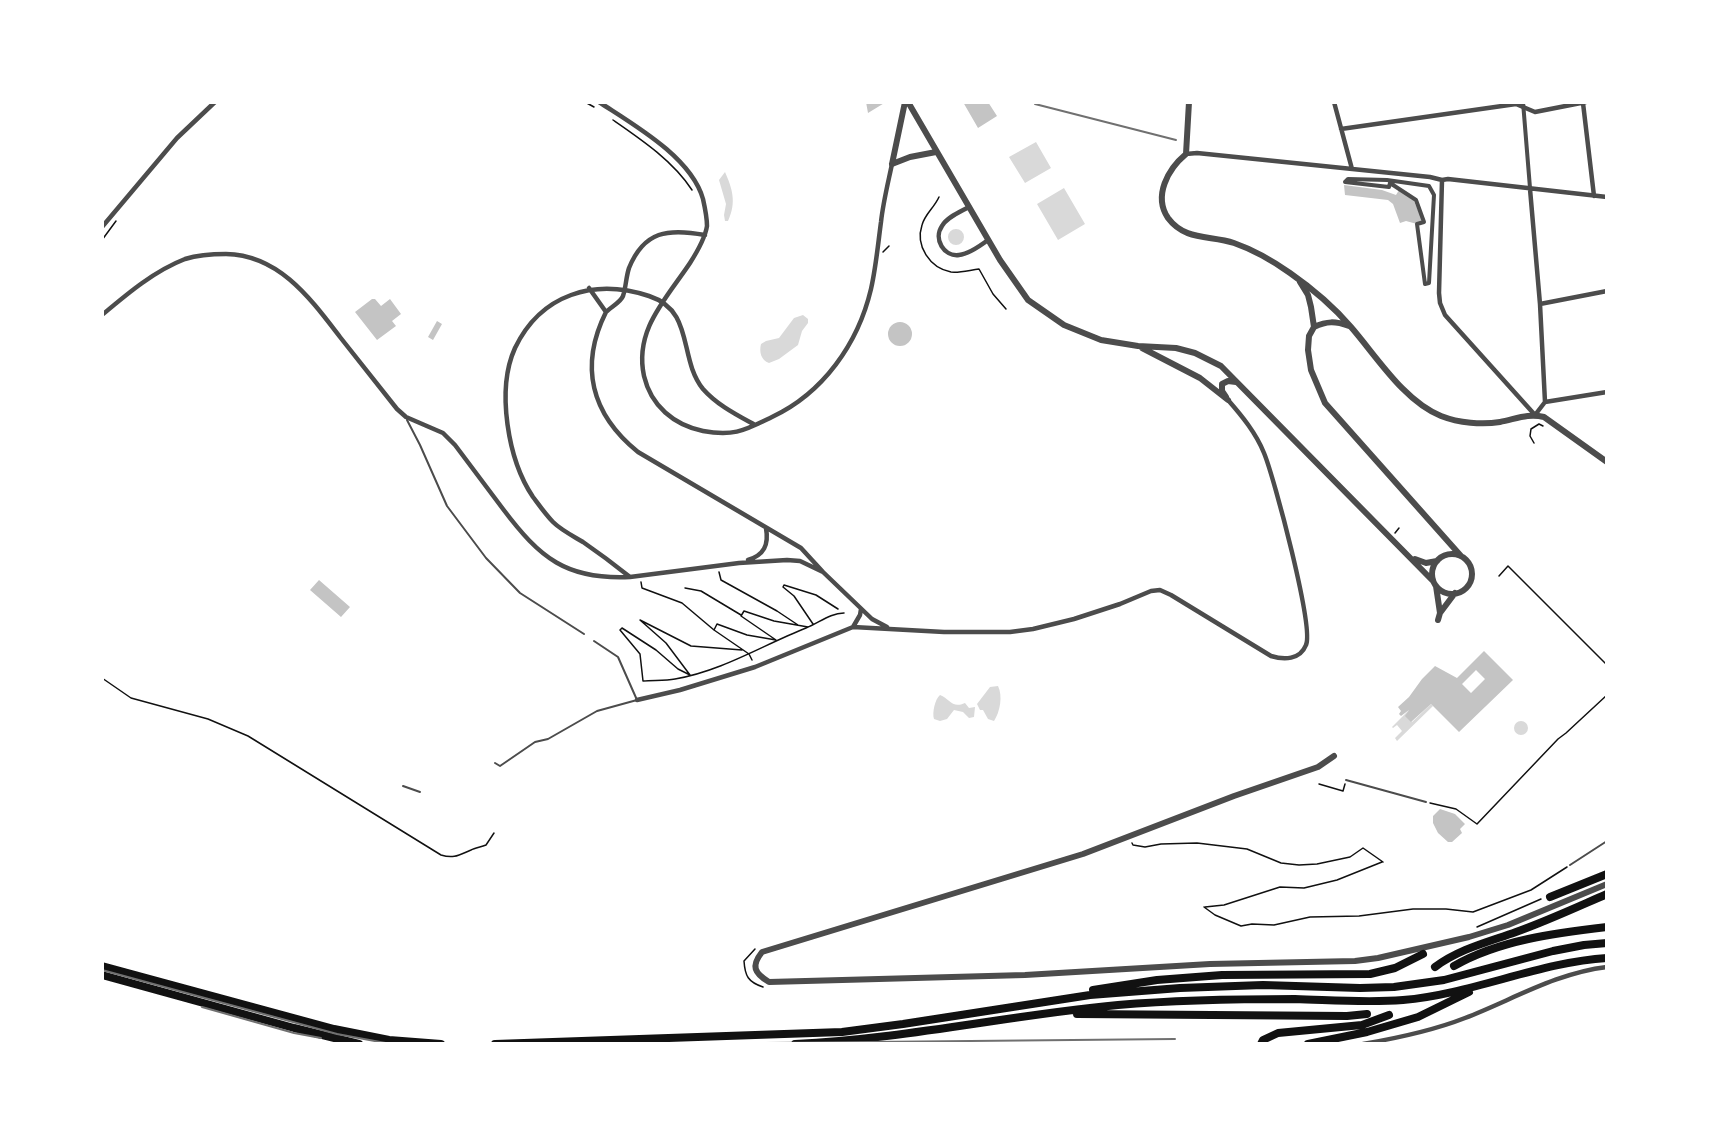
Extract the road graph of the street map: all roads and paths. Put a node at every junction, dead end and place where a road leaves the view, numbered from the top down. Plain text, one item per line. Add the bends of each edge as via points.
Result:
1 (215, 102) edge
2 (599, 102) edge
3 (907, 102) edge
4 (1189, 102) edge
5 (1334, 102) edge
6 (1585, 102) edge
7 (1524, 105) edge
8 (1341, 129) junction
9 (936, 152) junction
10 (1186, 154) junction
11 (892, 164) junction
12 (1352, 169) junction
13 (1442, 180) junction
14 (1429, 186) joint
15 (1530, 189) junction
16 (1594, 196) junction
17 (1607, 197) edge
18 (969, 207) junction
19 (102, 227) edge
20 (705, 235) junction
21 (988, 240) junction
22 (979, 269) dead end
23 (1298, 279) junction
24 (589, 288) junction
25 (624, 289) junction
26 (1607, 291) edge
27 (1325, 300) junction
28 (1540, 304) junction
29 (1311, 308) junction
30 (1333, 308) junction
31 (1006, 309) dead end
32 (606, 312) junction
33 (102, 315) edge
34 (1334, 321) junction
35 (1350, 326) junction
36 (1314, 327) junction
37 (1138, 346) junction
38 (1237, 382) junction
39 (1607, 392) edge
40 (1228, 400) junction
41 (1545, 402) junction
42 (1535, 415) junction
43 (406, 417) junction
44 (755, 425) junction
45 (1549, 428) dead end
46 (1534, 443) dead end
47 (1607, 462) edge
48 (766, 528) junction
49 (1399, 528) dead end
50 (1394, 533) dead end
51 (1441, 533) junction
52 (1406, 552) junction
53 (1446, 555) junction
54 (1461, 556) junction
55 (1437, 561) junction
56 (739, 563) junction
57 (719, 572) dead end
58 (823, 572) junction
59 (1499, 576) dead end
60 (630, 577) junction
61 (641, 581) dead end
62 (1435, 583) junction
63 (685, 588) dead end
64 (1455, 593) junction
65 (838, 609) dead end
66 (861, 609) junction
67 (844, 613) dead end
68 (741, 616) junction
69 (815, 625) junction
70 (798, 626) junction
71 (853, 627) junction
72 (808, 628) junction
73 (892, 629) junction
74 (714, 630) junction
75 (584, 634) dead end
76 (594, 640) dead end
77 (776, 640) junction
78 (742, 650) junction
79 (749, 654) junction
80 (754, 663) dead end
81 (1607, 665) edge
82 (690, 675) junction
83 (102, 678) edge
84 (1607, 695) edge
85 (637, 700) junction
86 (1334, 756) dead end
87 (495, 763) dead end
88 (1346, 780) joint
89 (1319, 784) dead end
90 (403, 786) dead end
91 (420, 792) dead end
92 (1426, 802) joint
93 (494, 833) dead end
94 (1607, 841) edge
95 (1132, 842) dead end
96 (1570, 865) joint
97 (1607, 874) edge
98 (1607, 884) edge
99 (1607, 894) edge
100 (1547, 897) joint
101 (1607, 927) edge
102 (1473, 928) dead end
103 (1607, 943) edge
104 (756, 948) dead end
105 (1423, 954) dead end
106 (1607, 958) edge
107 (102, 966) edge
108 (1454, 966) dead end
109 (1435, 967) dead end
110 (1607, 967) edge
111 (102, 975) edge
112 (1479, 986) junction
113 (767, 988) dead end
114 (1026, 1004) junction
115 (1038, 1014) junction
116 (1367, 1014) dead end
117 (1389, 1015) dead end
118 (904, 1029) junction
119 (359, 1044) edge
120 (441, 1044) edge
121 (495, 1044) edge
122 (795, 1044) edge
123 (1262, 1044) edge
124 (1308, 1044) edge
125 (1363, 1044) edge

1 - 19 street via 177,138
2 - 20 street via 641,130 688,171 702,197
3 - 9 street
3 - 11 street
4 - 10 street
5 - 8 street
6 - 7 street via 1535,112
6 - 16 street
7 - 8 street
7 - 15 street
8 - 12 street
9 - 11 street
9 - 18 street
10 - 12 street
10 - 23 street via 1164,182 1162,198 1167,215 1177,228 1190,236 1230,242 1251,250
11 - 44 street via 870,291 845,352 814,389 781,413
12 - 13 street
13 - 15 street
13 - 42 street via 1440,303 1452,324
14 - 14 street via 1387,180 1346,182 1389,187 1390,183 1416,200 1424,222 1417,225 1425,284 1429,284 1434,195
15 - 16 street
15 - 28 street
16 - 17 street
18 - 21 street
18 - 21 street via 942,225 940,244 949,253 961,255
20 - 25 street via 668,231 650,238 634,259
20 - 44 street via 645,332 641,351 644,377 661,411 689,428 729,434
21 - 37 street via 1028,300 1050,316 1101,340
22 - 31 path
23 - 27 street
23 - 29 street
24 - 25 street
24 - 32 street
24 - 60 street via 562,298 544,311 529,325 515,350 507,386 508,433 518,468 532,496 553,522
25 - 32 street via 621,299
25 - 44 street via 650,296 672,310 702,388 722,406
26 - 28 street
27 - 29 street via 1313,303
27 - 30 street
28 - 41 street
29 - 36 street
30 - 34 street
30 - 35 street
32 - 48 street via 591,350 591,370 597,399 609,423 638,452
33 - 43 street via 160,271 186,259 212,254 242,255 267,263 309,297
34 - 35 street
34 - 36 street
35 - 42 street via 1397,383 1441,416 1481,423
36 - 51 street via 1309,336 1311,370 1325,403
37 - 38 street via 1194,353 1221,366
37 - 40 street via 1200,378
38 - 40 street via 1222,384
38 - 52 street
39 - 41 street
40 - 73 street via 1245,419 1264,452 1275,487 1309,636 1300,654 1283,660 1271,656 1160,590 1033,629
41 - 42 street
42 - 47 street via 1554,422
43 - 60 street via 443,433 455,445 541,553 564,568 587,575
43 - 75 lane via 447,506 486,558 520,594
45 - 46 path via 1539,424 1531,429
48 - 56 street via 767,541 762,552
48 - 58 street via 801,548
49 - 50 path
51 - 53 street
51 - 54 street
52 - 55 street via 1419,561
52 - 62 street
53 - 54 street
53 - 55 street
54 - 64 street via 1470,564 1472,576 1466,588
55 - 62 street via 1432,570
56 - 58 street via 800,561
56 - 60 street
57 - 70 path via 722,580
58 - 66 street
59 - 81 path via 1508,566
61 - 74 path via 642,588 682,603
62 - 64 street via 1445,592
62 - 64 street via 1439,617
63 - 68 path via 701,591
65 - 69 path via 816,595 784,585
66 - 71 street
66 - 73 street
67 - 69 path via 835,613
68 - 70 path via 744,611
68 - 77 path
69 - 72 path
70 - 72 path
71 - 73 street
71 - 85 street via 755,667
72 - 77 path
74 - 77 path via 717,624
74 - 78 path
76 - 85 lane via 618,657
77 - 79 path
78 - 79 path
78 - 82 path via 691,646 640,620 666,644
79 - 80 path
79 - 82 path
82 - 82 path via 643,681 640,654 620,630
83 - 93 path via 131,698 208,719 248,736 441,855 458,857 486,845
84 - 92 path via 1558,739 1477,824 1456,809
85 - 87 lane via 597,711 548,739 535,742 500,766
86 - 98 street via 1318,767 1083,854 762,952 755,968 768,982 1355,961 1469,937
88 - 89 path via 1343,790
88 - 92 lane
90 - 91 lane
94 - 96 lane
95 - 96 path via 1145,847 1197,843 1247,849 1281,863 1299,865 1350,857 1363,848 1383,862 1337,880 1304,888 1280,887 1224,905 1204,907 1241,926 1413,909 1473,912 1531,890
97 - 100 highway
99 - 109 highway via 1471,947
100 - 102 path
101 - 108 highway via 1529,940 1479,954
103 - 114 highway via 1553,951 1444,980 1394,987 1180,988
104 - 113 path via 744,961 745,975 753,984
105 - 114 highway via 1395,968 1371,974 1195,976 1124,984
106 - 112 highway
107 - 120 highway via 334,1029 389,1040
110 - 125 street via 1534,987 1445,1025
111 - 119 highway
112 - 115 highway via 1405,1000 1178,1001
112 - 124 highway via 1418,1017
114 - 118 highway
115 - 116 highway
115 - 118 highway
117 - 123 highway via 1362,1025 1278,1033
118 - 121 highway
118 - 122 highway via 857,1040

